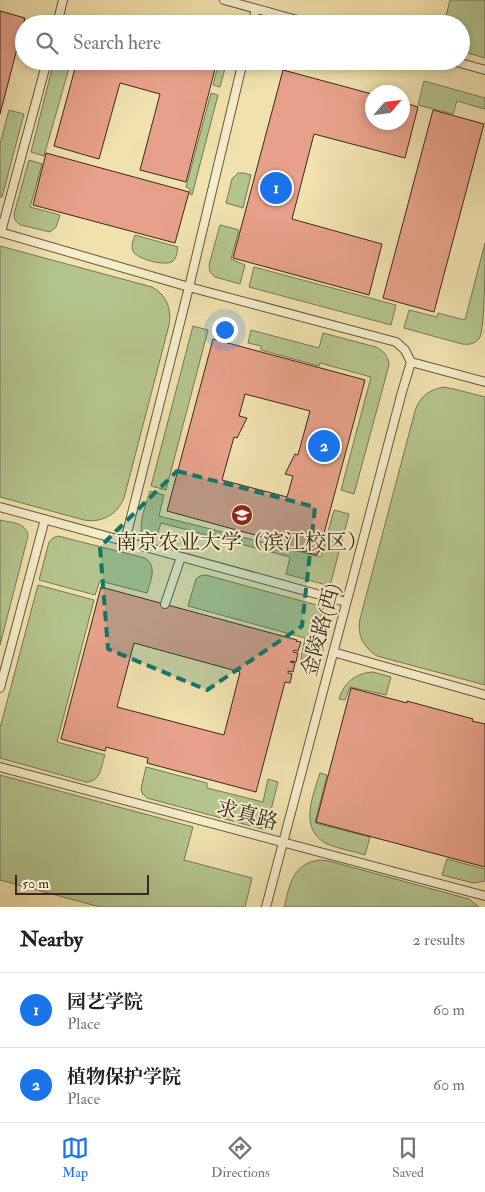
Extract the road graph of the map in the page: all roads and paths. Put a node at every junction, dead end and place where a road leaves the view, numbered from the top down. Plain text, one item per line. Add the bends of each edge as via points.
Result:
1 (63, 0) edge
2 (224, 0) edge
3 (256, 9) junction
4 (59, 15) edge
5 (254, 15) edge
6 (278, 15) edge
7 (470, 66) edge
8 (45, 70) edge
9 (241, 70) edge
10 (485, 70) edge
11 (1, 232) edge
12 (189, 287) junction
13 (412, 362) junction
14 (485, 382) edge
15 (0, 507) edge
16 (45, 520) junction
17 (125, 541) junction
18 (182, 557) junction
19 (346, 602) junction
20 (165, 604) dead end
21 (333, 652) junction
22 (0, 688) edge
23 (485, 695) edge
24 (0, 767) edge
25 (283, 843) junction
26 (485, 896) edge
27 (266, 907) edge

1 - 4 lane
2 - 3 lane
3 - 5 lane
3 - 6 lane
7 - 10 lane
8 - 11 lane
9 - 12 lane
11 - 12 lane
12 - 13 lane via 396,342
12 - 17 lane
13 - 14 lane
13 - 19 lane, 金陵路(西)
15 - 16 lane
16 - 17 lane
16 - 22 lane
17 - 18 lane
18 - 19 lane
18 - 20 lane
19 - 21 lane, 金陵路(西)
21 - 23 lane
21 - 25 lane, 金陵路(西)
24 - 25 lane, 求真路
25 - 26 lane, 求真路
25 - 27 lane, 金陵路(西)

